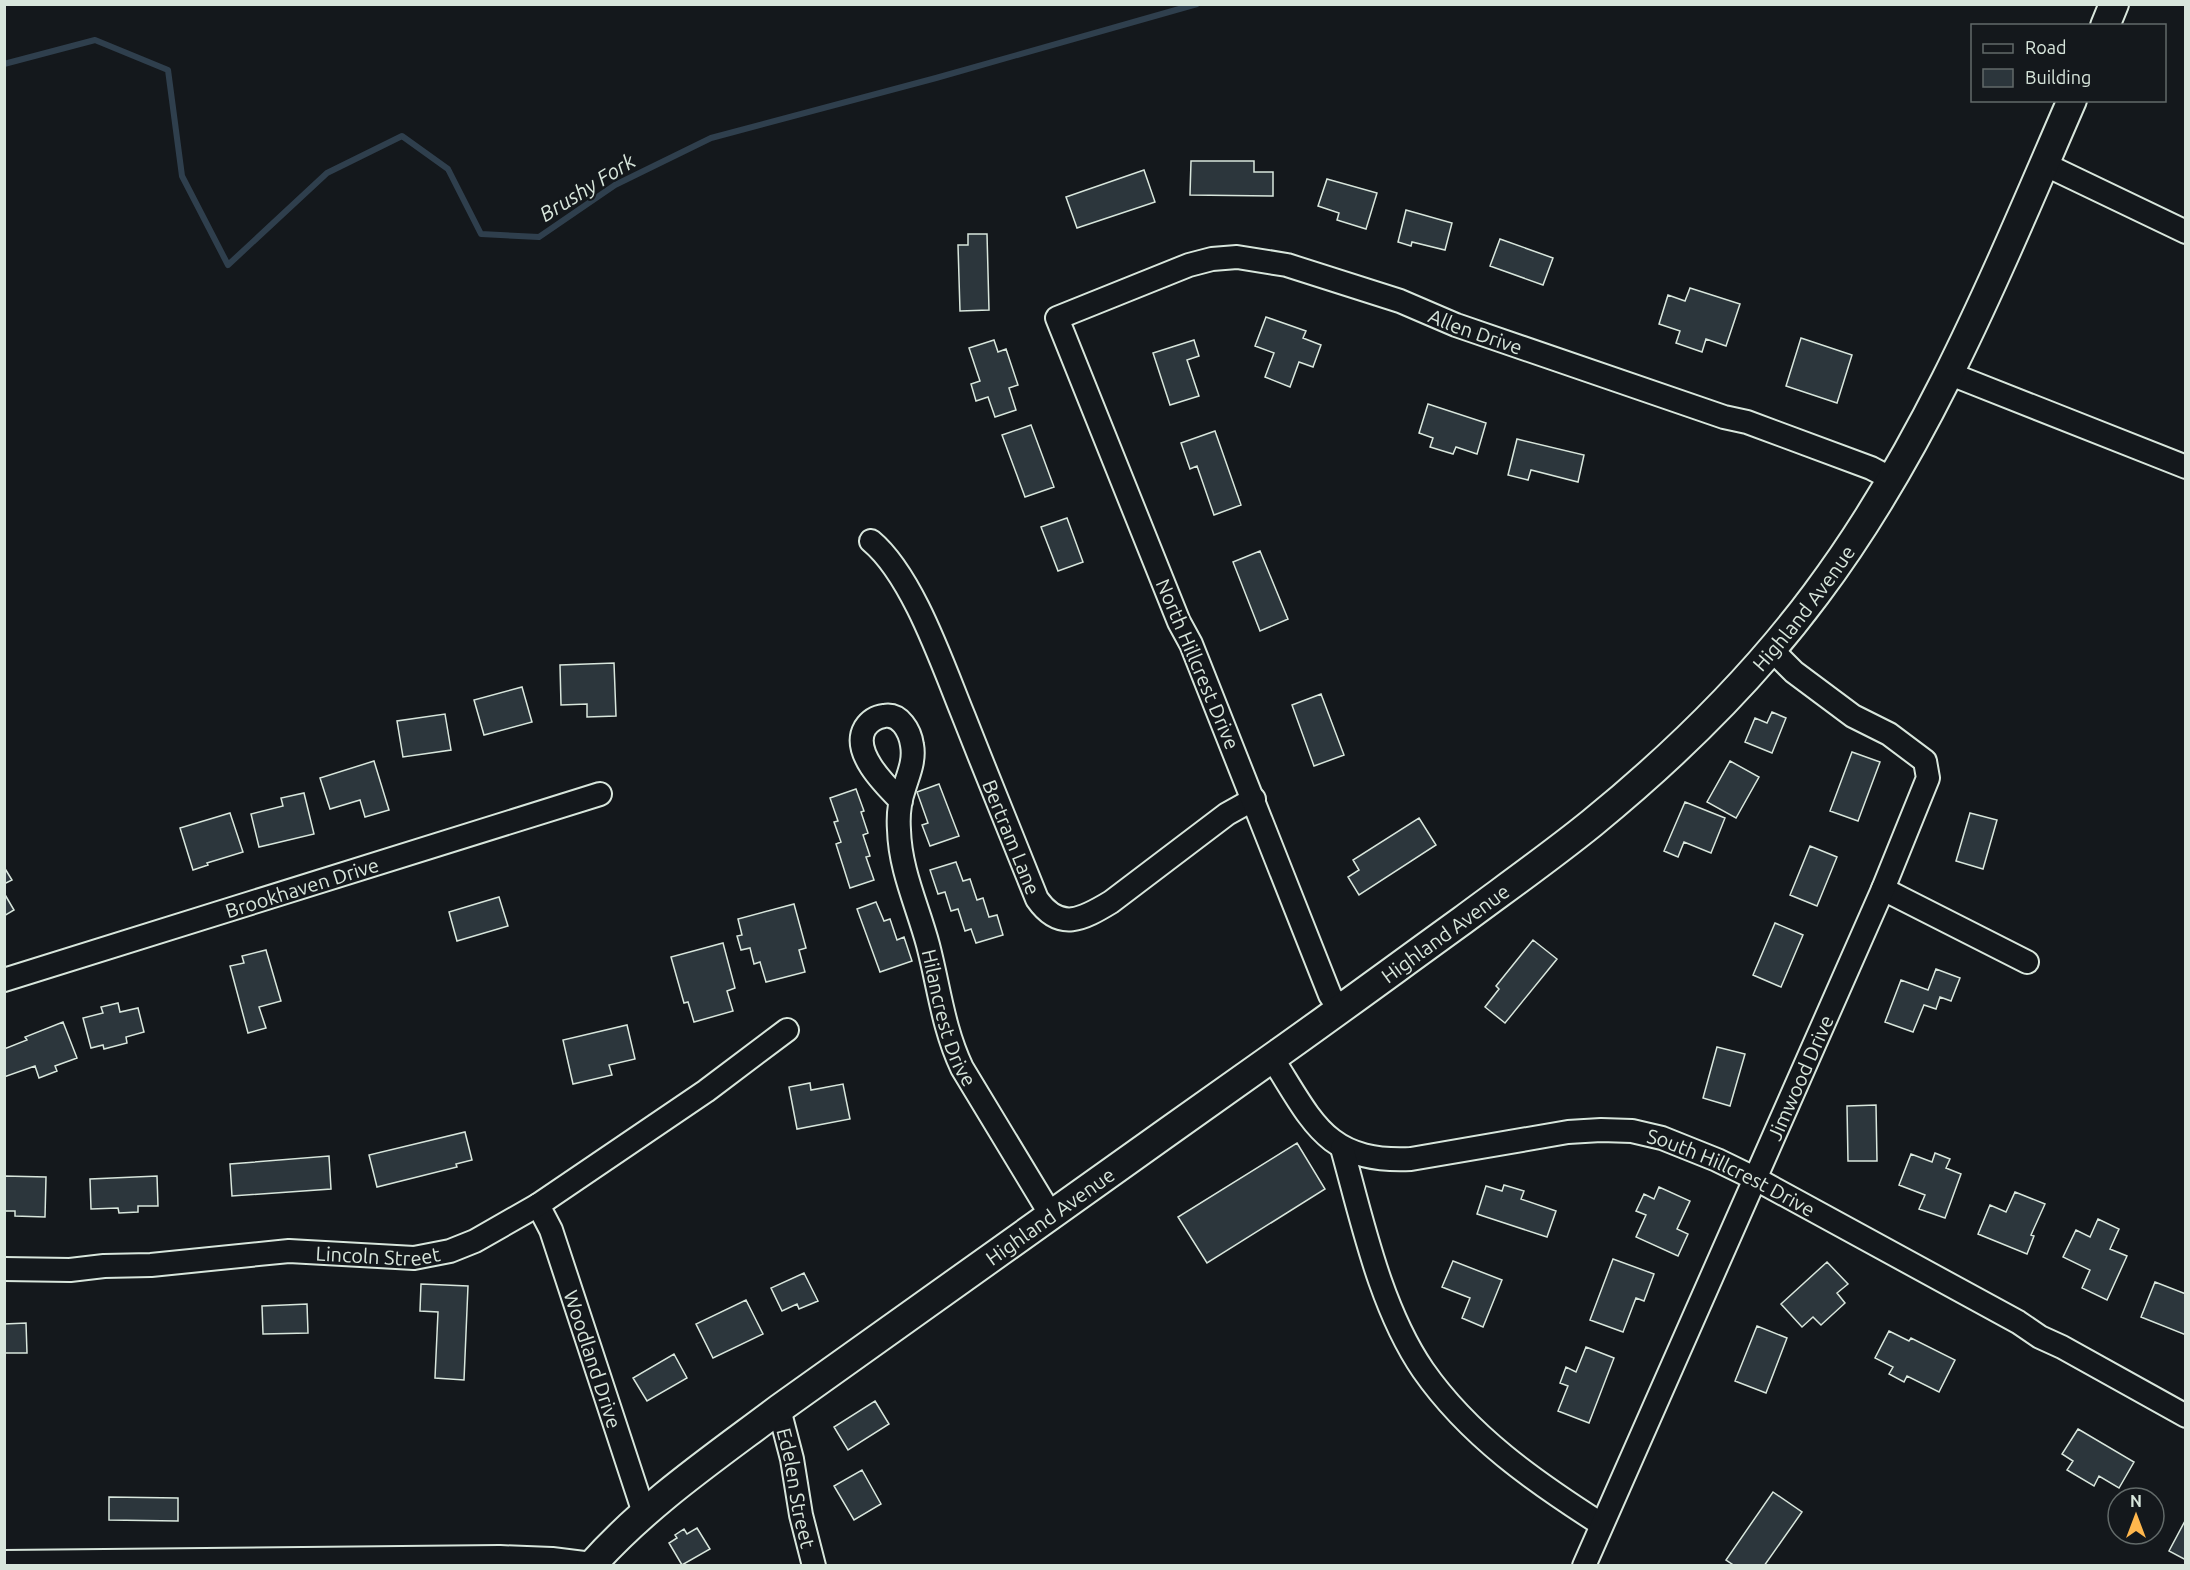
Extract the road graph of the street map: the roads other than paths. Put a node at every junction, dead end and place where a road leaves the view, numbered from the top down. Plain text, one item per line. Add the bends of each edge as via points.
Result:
1 (2114, 4) edge
2 (2106, 24) edge
3 (2071, 102) edge
4 (2044, 164) junction
5 (2186, 232) edge
6 (1057, 318) joint
7 (1948, 373) junction
8 (2186, 467) edge
9 (1892, 479) junction
10 (871, 542) dead end
11 (1771, 649) junction
12 (600, 794) dead end
13 (1254, 799) junction
14 (901, 801) dead end
15 (1882, 889) junction
16 (2027, 962) dead end
17 (4, 980) edge
18 (1340, 1010) junction
19 (787, 1030) dead end
20 (1272, 1058) junction
21 (1342, 1148) junction
22 (1755, 1179) junction
23 (538, 1205) junction
24 (1051, 1215) junction
25 (4, 1269) edge
26 (779, 1409) junction
27 (2186, 1416) edge
28 (644, 1513) junction
29 (1601, 1524) junction
30 (4, 1562) edge
31 (592, 1565) edge
32 (814, 1566) edge
33 (1584, 1566) edge

1 - 2 main road
3 - 4 main road, Highland Avenue
4 - 5 street
4 - 7 main road, Highland Avenue
6 - 9 street, Allen Drive via 1189,265 1237,256 1263,259 1400,301 1541,355 1747,422
6 - 13 street, North Hillcrest Drive
7 - 8 street
7 - 9 main road, Highland Avenue
9 - 11 main road, Highland Avenue via 1827,578
10 - 13 street, Bertram Lane via 885,553 907,588 1038,899 1054,917 1077,919 1093,913 1227,814
11 - 15 street, Jimwood Drive via 1794,672 1853,716 1925,761 1928,778
11 - 18 main road, Highland Avenue via 1672,754 1593,823
12 - 17 street, Brookhaven Drive
13 - 18 street, North Hillcrest Drive via 1330,995
14 - 24 street, Hilancrest Drive via 899,834 903,862 954,1051
15 - 16 street
15 - 22 street, Jimwood Drive
18 - 20 main road, Highland Avenue
19 - 23 street, Lincoln Street via 706,1091
20 - 21 street, South Hillcrest Drive via 1310,1118
20 - 24 main road, Highland Avenue
21 - 22 street, South Hillcrest Drive via 1386,1160 1411,1159 1568,1132 1632,1131 1690,1148
21 - 29 street via 1379,1274 1398,1323 1423,1369 1460,1414 1505,1458
22 - 27 street, South Hillcrest Drive
22 - 29 street, Jimwood Drive
23 - 25 street, Lincoln Street via 475,1241 414,1258 289,1251 151,1265
23 - 28 street, Woodland Drive via 551,1230
24 - 26 main road, Highland Avenue
26 - 28 main road, Highland Avenue
26 - 32 street, Edelen Street
28 - 31 main road, Highland Avenue
29 - 33 street, Jimwood Drive
30 - 31 street via 500,1557 552,1558

